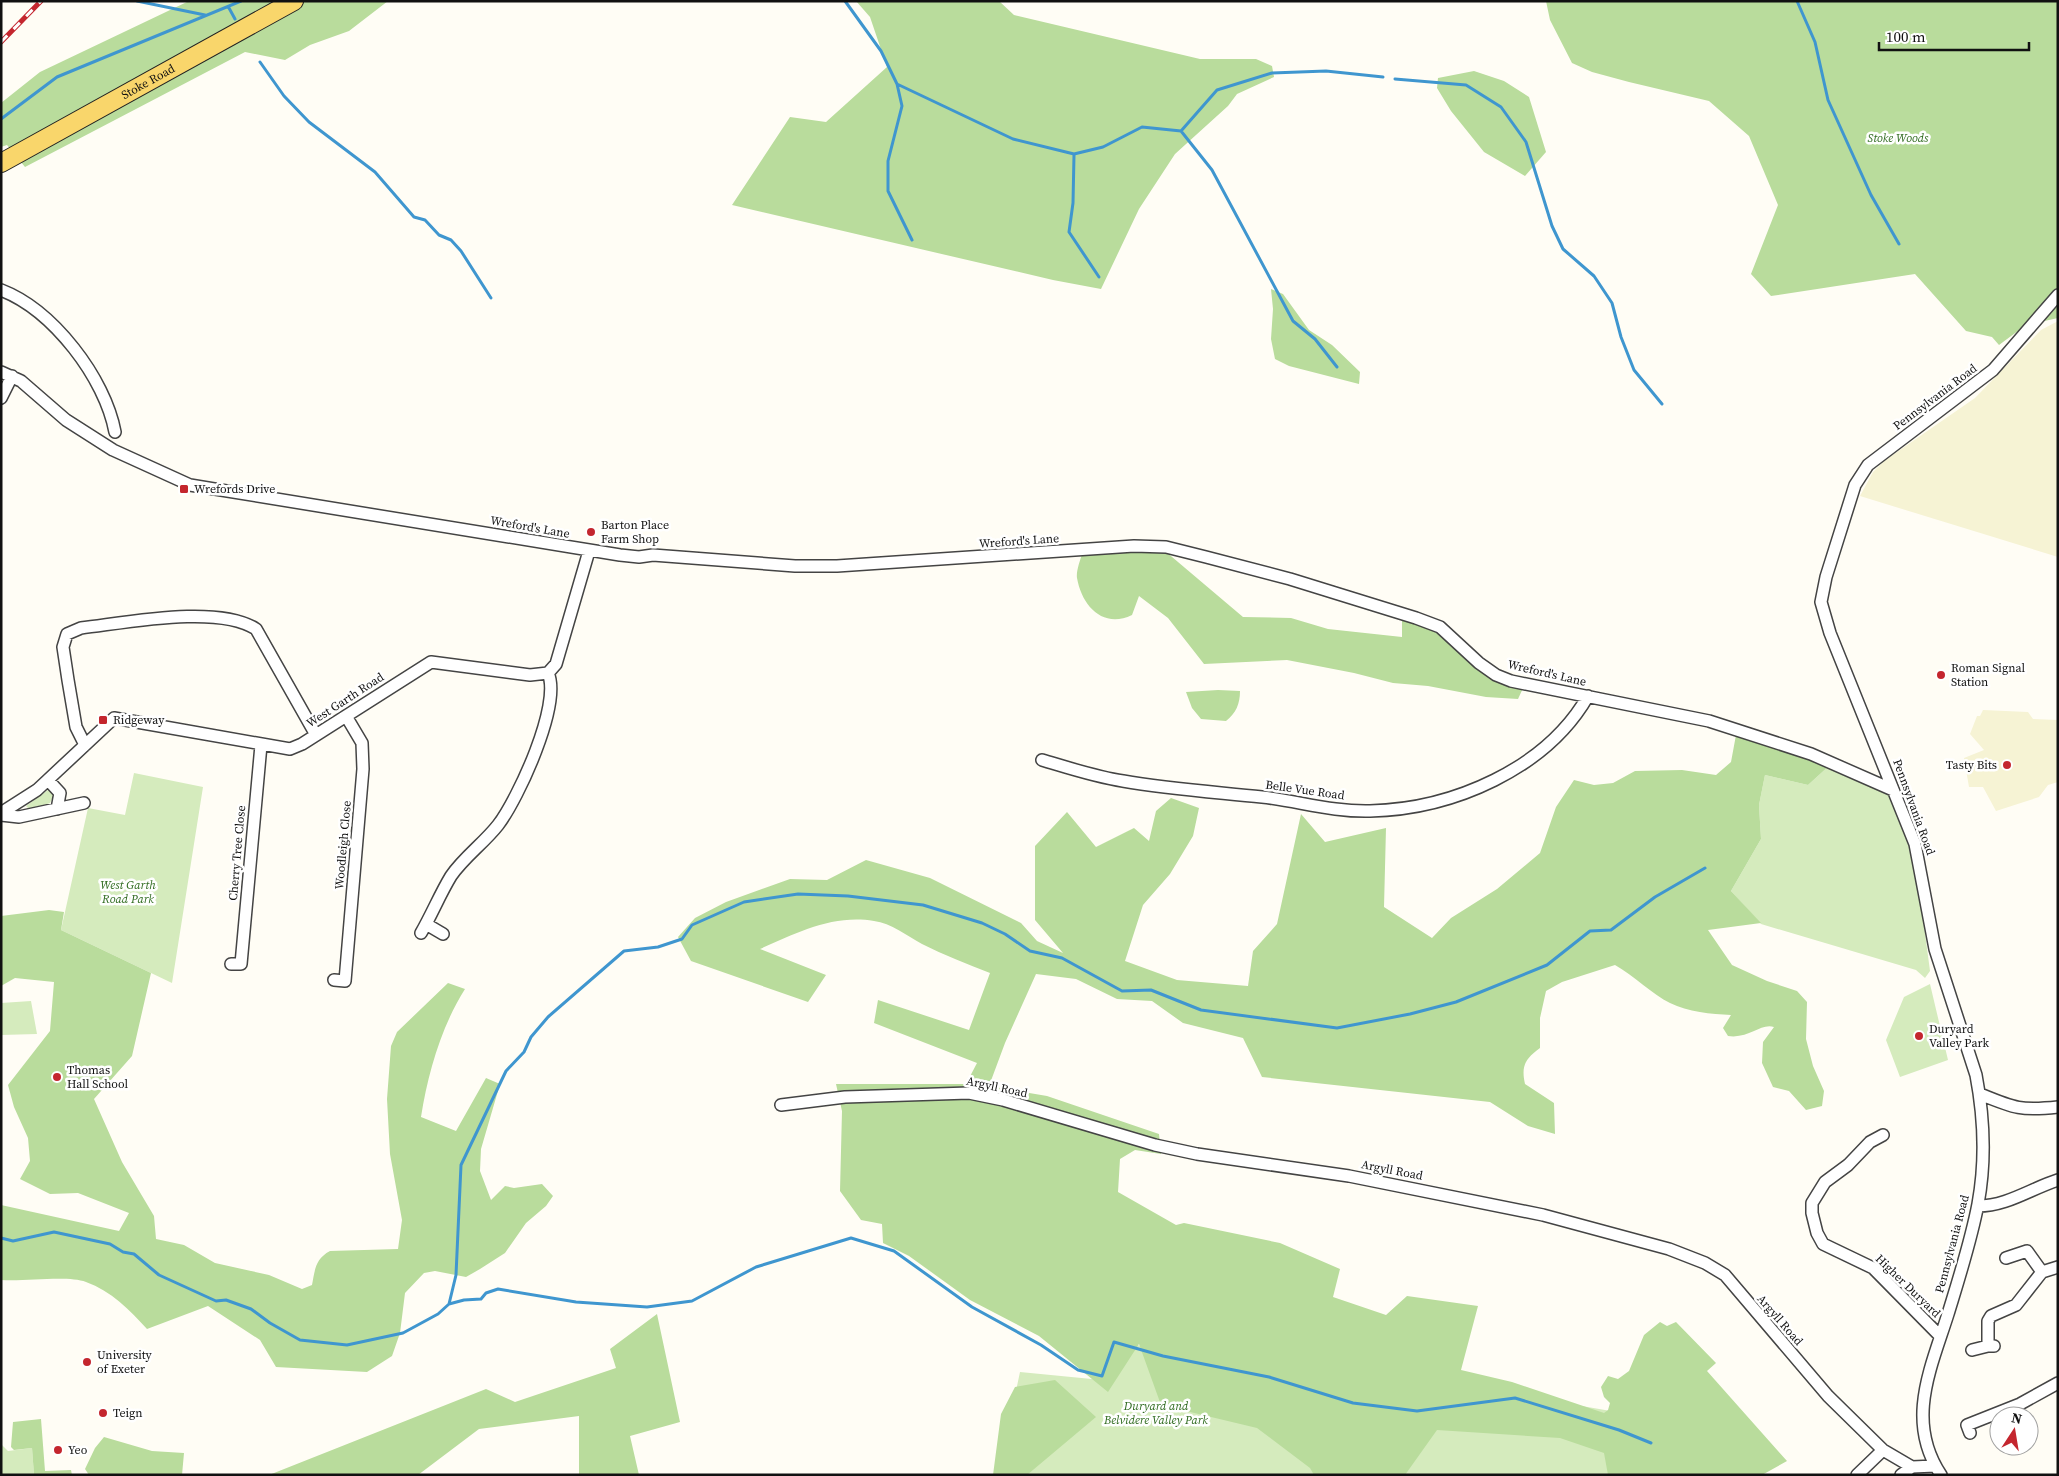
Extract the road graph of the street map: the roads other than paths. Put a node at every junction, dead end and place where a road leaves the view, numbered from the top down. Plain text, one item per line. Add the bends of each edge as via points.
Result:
1 (294, 1) edge
2 (1, 163) edge
3 (1, 290) edge
4 (2058, 296) edge
5 (6, 374) edge
6 (1, 398) edge
7 (115, 432) dead end
8 (589, 551) junction
9 (548, 673) junction
10 (1588, 696) junction
11 (346, 716) junction
12 (316, 735) junction
13 (86, 745) junction
14 (261, 745) junction
15 (1042, 760) dead end
16 (48, 780) junction
17 (1893, 790) junction
18 (84, 803) dead end
19 (57, 809) junction
20 (1, 814) edge
21 (443, 934) dead end
22 (241, 964) dead end
23 (344, 981) dead end
24 (1980, 1094) junction
25 (781, 1105) dead end
26 (2058, 1107) edge
27 (1882, 1135) dead end
28 (2058, 1180) edge
29 (1978, 1206) junction
30 (2006, 1258) dead end
31 (2058, 1267) edge
32 (2042, 1272) junction
33 (1939, 1335) junction
34 (1972, 1350) dead end
35 (2058, 1384) edge
36 (1970, 1433) dead end
37 (1883, 1450) junction
38 (1912, 1467) junction
39 (1938, 1470) edge
40 (1857, 1475) edge
41 (1901, 1475) edge

1 - 2 main road, Stoke Road
3 - 7 street via 17,296 48,321 73,348 96,379
4 - 17 street, Pennsylvania Road via 1993,370 1868,465 1855,485 1839,530 1821,602 1830,633
5 - 6 street
5 - 8 street, Wreford's Lane via 30,388 80,430 114,450 190,485
8 - 9 street via 556,664
8 - 10 street, Wreford's Lane via 639,557 654,555 838,566 1134,546 1166,547 1290,579 1416,618 1440,627 1496,675 1511,681
9 - 11 street, West Garth Road via 530,675 431,662
9 - 21 street via 552,690 539,741 511,806 452,875 424,929
10 - 15 street, Belle Vue Road via 1578,715 1546,748 1514,770 1470,791 1392,810 1330,809 1263,797 1132,782 1100,777
10 - 17 street, Wreford's Lane via 1709,721 1811,754
11 - 12 street, West Garth Road
11 - 23 street, Woodleigh Close via 361,740 363,750
12 - 13 street via 256,629 231,621 182,616 81,628 67,634 63,647 76,727
12 - 14 street, West Garth Road via 290,749
13 - 14 street, West Garth Road via 114,718
13 - 16 street, West Garth Road
14 - 22 street, Cherry Tree Close
16 - 19 street via 60,793
16 - 20 street, West Garth Road
17 - 24 street, Pennsylvania Road via 1915,844 1935,949
18 - 19 street, West Garth Road
19 - 20 street, West Garth Road via 19,817
24 - 26 street via 2013,1108
24 - 29 street, Pennsylvania Road via 1983,1129
25 - 37 street, Argyll Road via 845,1097 969,1093 1155,1145 1446,1194 1543,1215 1669,1249 1705,1263 1732,1282 1804,1370
27 - 33 street, Higher Duryard via 1825,1182 1812,1203 1816,1227 1823,1244 1873,1268
28 - 29 street via 1994,1206
29 - 33 street, Pennsylvania Road
30 - 32 street via 2027,1251
31 - 32 street
32 - 34 street via 2022,1300 1991,1316 1988,1321 1991,1346
33 - 39 street, Pennsylvania Road via 1928,1373 1922,1418 1926,1441
35 - 36 street via 2020,1404 1967,1425
37 - 38 street, Argyll Road
37 - 40 street
38 - 39 street
38 - 41 street

